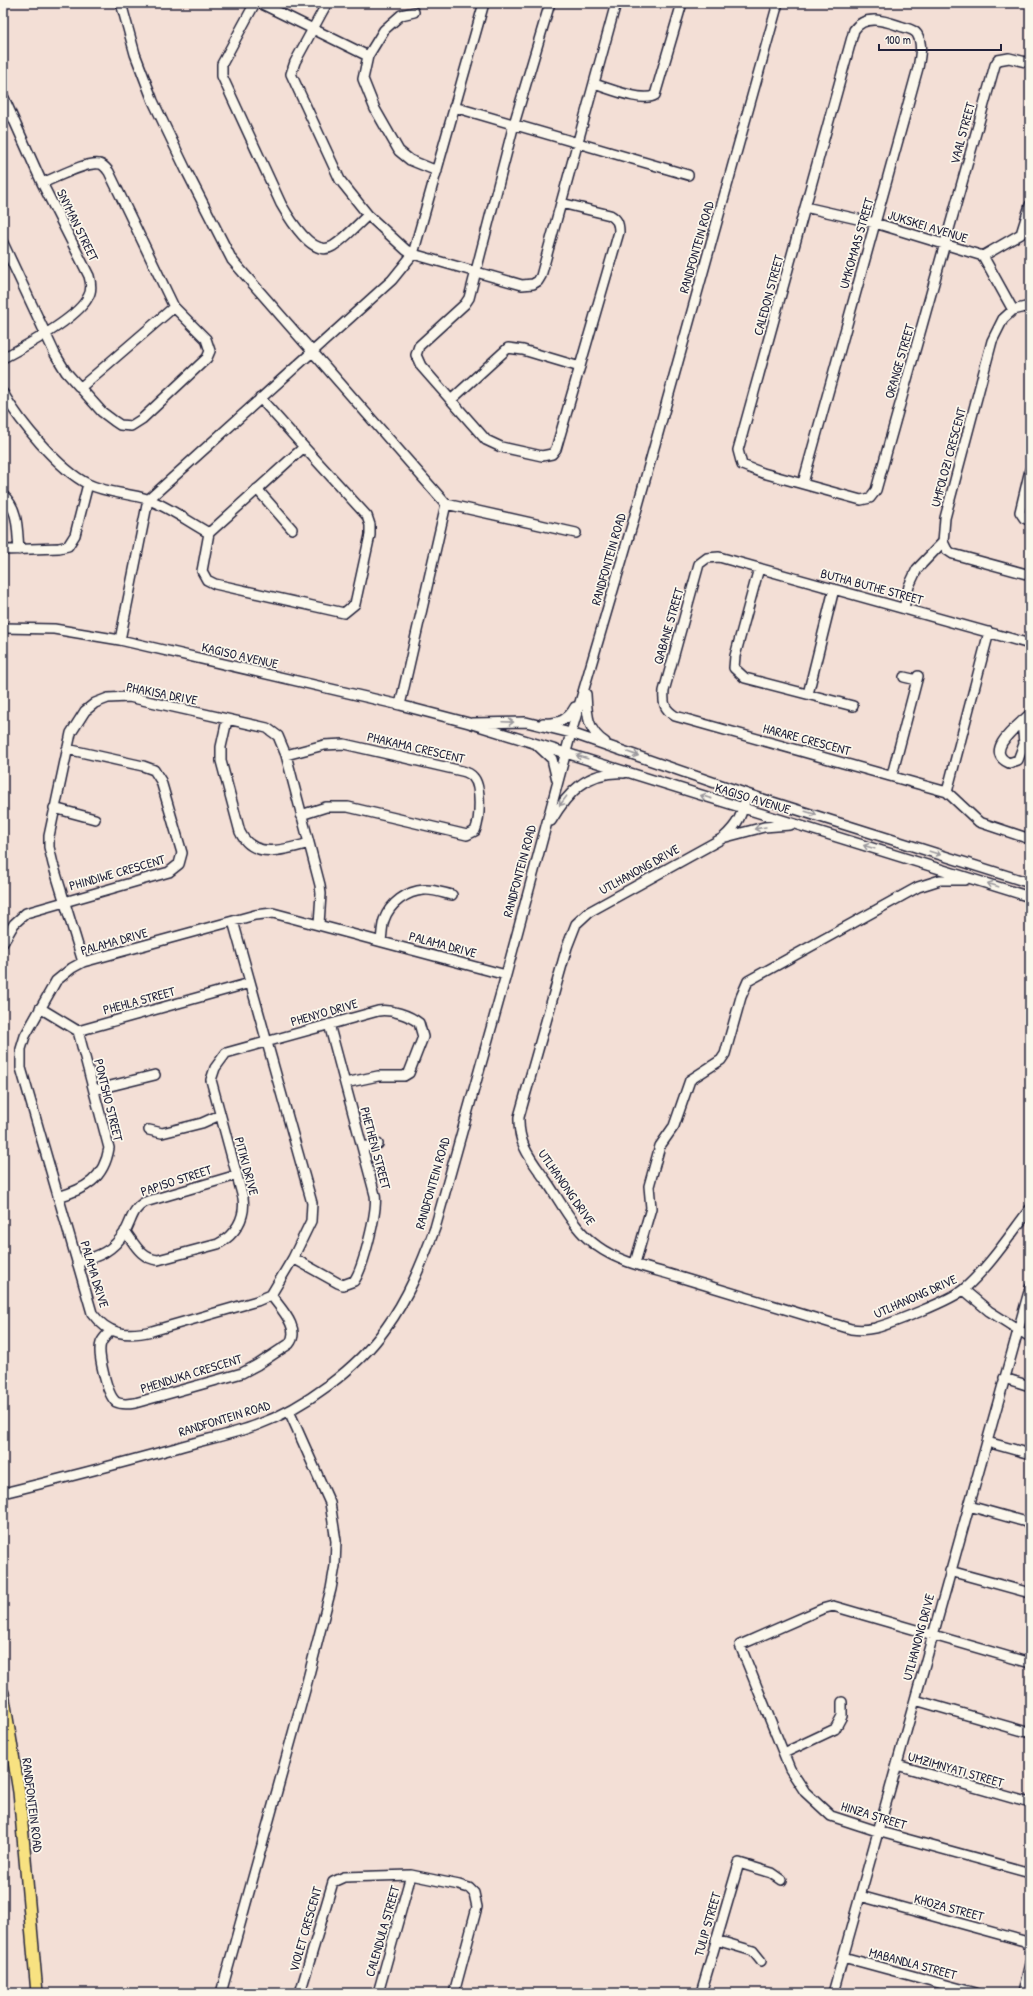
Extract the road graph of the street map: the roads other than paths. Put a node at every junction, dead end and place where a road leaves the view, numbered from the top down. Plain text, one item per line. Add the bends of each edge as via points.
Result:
1 (121, 3) edge
2 (255, 3) edge
3 (260, 3) edge
4 (327, 3) edge
5 (484, 3) edge
6 (550, 3) edge
7 (616, 3) edge
8 (682, 3) edge
9 (778, 3) edge
10 (414, 12) dead end
11 (894, 24) joint
12 (312, 29) junction
13 (368, 56) junction
14 (1030, 63) edge
15 (594, 84) junction
16 (3, 97) edge
17 (454, 107) junction
18 (514, 124) junction
19 (577, 144) junction
20 (437, 171) junction
21 (688, 176) dead end
22 (42, 183) junction
23 (561, 204) junction
24 (1030, 205) edge
25 (805, 206) junction
26 (368, 215) junction
27 (874, 223) junction
28 (1026, 235) edge
29 (3, 243) edge
30 (945, 244) junction
31 (413, 254) junction
32 (983, 256) junction
33 (476, 273) junction
34 (1030, 306) edge
35 (174, 307) junction
36 (1013, 310) junction
37 (46, 334) junction
38 (312, 350) junction
39 (3, 358) edge
40 (580, 368) junction
41 (80, 388) junction
42 (3, 393) edge
43 (260, 398) junction
44 (451, 400) junction
45 (304, 447) junction
46 (1030, 470) edge
47 (803, 483) junction
48 (88, 484) junction
49 (877, 484) joint
50 (257, 489) junction
51 (3, 495) edge
52 (148, 500) junction
53 (446, 504) junction
54 (1030, 521) edge
55 (292, 529) dead end
56 (209, 533) junction
57 (576, 533) dead end
58 (942, 542) junction
59 (3, 550) edge
60 (19, 550) junction
61 (707, 558) joint
62 (759, 568) junction
63 (1030, 575) edge
64 (834, 589) junction
65 (904, 608) junction
66 (3, 628) edge
67 (989, 632) junction
68 (120, 640) junction
69 (1030, 644) edge
70 (904, 676) dead end
71 (585, 689) junction
72 (808, 694) junction
73 (400, 705) junction
74 (664, 705) joint
75 (853, 706) dead end
76 (1030, 714) edge
77 (228, 720) junction
78 (1022, 721) dead end
79 (526, 722) junction
80 (469, 723) junction
81 (570, 733) junction
82 (533, 742) junction
83 (615, 748) junction
84 (67, 749) junction
85 (566, 752) junction
86 (286, 756) junction
87 (635, 774) junction
88 (892, 775) junction
89 (557, 783) junction
90 (947, 792) junction
91 (747, 794) junction
92 (54, 808) junction
93 (743, 808) junction
94 (301, 815) junction
95 (95, 819) dead end
96 (797, 825) junction
97 (545, 831) junction
98 (723, 838) junction
99 (1030, 839) edge
100 (309, 843) junction
101 (978, 881) junction
102 (1030, 883) edge
103 (452, 894) dead end
104 (1030, 897) edge
105 (64, 901) junction
106 (233, 921) junction
107 (319, 924) junction
108 (381, 941) junction
109 (3, 943) edge
110 (83, 962) junction
111 (506, 975) junction
112 (250, 983) junction
113 (40, 1008) junction
114 (329, 1024) junction
115 (78, 1031) junction
116 (266, 1041) junction
117 (226, 1053) joint
118 (155, 1075) dead end
119 (345, 1083) junction
120 (94, 1090) junction
121 (220, 1115) junction
122 (149, 1130) dead end
123 (378, 1144) dead end
124 (363, 1147) junction
125 (237, 1175) junction
126 (58, 1197) junction
127 (1030, 1209) edge
128 (125, 1231) junction
129 (293, 1258) junction
130 (77, 1263) junction
131 (635, 1263) junction
132 (1030, 1288) edge
133 (964, 1290) junction
134 (271, 1295) junction
135 (111, 1330) junction
136 (1017, 1330) junction
137 (1030, 1336) edge
138 (1004, 1378) junction
139 (1030, 1386) edge
140 (289, 1411) junction
141 (987, 1442) junction
142 (1030, 1454) edge
143 (3, 1493) edge
144 (969, 1506) junction
145 (1030, 1523) edge
146 (950, 1571) junction
147 (1030, 1593) edge
148 (932, 1635) junction
149 (1030, 1663) edge
150 (3, 1693) edge
151 (915, 1700) junction
152 (842, 1702) dead end
153 (4, 1705) edge
154 (1030, 1734) edge
155 (784, 1753) junction
156 (897, 1765) junction
157 (1030, 1803) edge
158 (877, 1831) junction
159 (1030, 1874) edge
160 (411, 1876) junction
161 (782, 1880) dead end
162 (860, 1896) junction
163 (716, 1940) junction
164 (1030, 1947) edge
165 (843, 1957) junction
166 (762, 1961) dead end
167 (1030, 1963) edge
168 (37, 1993) edge
169 (220, 1993) edge
170 (300, 1993) edge
171 (378, 1993) edge
172 (454, 1993) edge
173 (701, 1993) edge
174 (833, 1993) edge
175 (976, 1993) edge
176 (1023, 1993) edge

1 - 38 street via 135,54 153,101 228,253
2 - 26 street via 222,64 222,76 281,204 302,234 317,247 333,246
3 - 12 street
4 - 12 street
5 - 17 street
6 - 18 street
7 - 15 street
8 - 15 street via 658,90 652,98 642,98
9 - 71 street, RANDFONTEIN ROAD
10 - 13 street via 401,15 384,30
11 - 25 street, CALEDON STREET via 871,20 861,22 854,30
11 - 27 street, UMKOMAAS STREET via 916,32 921,52
12 - 13 street
12 - 26 street via 291,74 340,180
13 - 20 street via 363,79 374,109 393,143 404,156
14 - 30 street, VAAL STREET via 1009,58 998,60 995,65
15 - 19 street
16 - 22 street
17 - 18 street
17 - 20 street
18 - 19 street
18 - 33 street
19 - 21 street
19 - 23 street
20 - 31 street
22 - 35 street, SNYMAN STREET via 87,165 105,166
22 - 37 street, SNYMAN STREET via 88,276 91,288 83,304
23 - 33 street via 538,281 528,286
23 - 40 street via 610,215 616,218 619,225
24 - 28 street
25 - 27 street, JUKSKEI AVENUE
25 - 47 street, CALEDON STREET via 738,450 742,465
26 - 31 street via 391,238
27 - 30 street, JUKSKEI AVENUE
27 - 47 street, UMKOMAAS STREET
28 - 32 street
29 - 37 street
30 - 32 street, JUKSKEI AVENUE
30 - 49 street, ORANGE STREET
31 - 33 street
31 - 38 street via 392,280
32 - 36 street
33 - 44 street via 465,304 416,351 421,366
34 - 36 street
35 - 41 street
35 - 41 street, SNYMAN STREET via 206,339 210,351 207,358 142,419 131,426 120,425
36 - 58 street, UMFOLOZI CRESCENT via 1003,319 992,341 953,485
37 - 39 street, SNYMAN STREET
37 - 41 street via 66,372
38 - 43 street
38 - 53 street
40 - 44 street via 523,350 508,348
40 - 44 street via 555,452 548,456 491,444
42 - 48 street via 19,417 52,455
43 - 45 street
43 - 52 street
45 - 50 street
45 - 56 street via 367,516 370,525 367,550 352,608 344,614 338,613 237,590 207,580 202,571
46 - 54 street via 1020,512
47 - 49 street, CALEDON STREET via 861,500 870,498
48 - 52 street
48 - 60 street via 75,535 68,546
50 - 55 street
50 - 56 street
51 - 60 street via 15,512
52 - 56 street
52 - 68 street
53 - 57 street
53 - 73 street
58 - 63 street via 953,554
58 - 65 street via 917,569
59 - 60 street
61 - 62 street, BUTHA BUTHE STREET via 719,557
61 - 74 street, QABANE STREET via 699,564 664,691
62 - 64 street, BUTHA BUTHE STREET
62 - 72 street via 734,656 734,668 745,678
64 - 65 street, BUTHA BUTHE STREET
64 - 72 street
65 - 67 street, BUTHA BUTHE STREET
66 - 68 street, KAGISO AVENUE via 54,630
67 - 69 street, BUTHA BUTHE STREET
67 - 90 street
68 - 73 street, KAGISO AVENUE
70 - 88 street via 918,678
71 - 79 street via 572,712 562,721 550,724
71 - 81 street, RANDFONTEIN ROAD
71 - 83 street via 587,713 592,730
72 - 75 street
73 - 80 street, KAGISO AVENUE
74 - 88 street, HARARE CRESCENT via 668,712 675,716
76 - 78 street
77 - 84 street, PHAKISA DRIVE via 129,697 108,698 95,703 85,711 71,733
77 - 86 street, PHAKISA DRIVE via 273,731 281,741
77 - 100 street via 221,747 221,761 242,837 251,845 277,852
80 -> 79 street, KAGISO AVENUE
79 - 81 street, KAGISO AVENUE
80 - 82 street, KAGISO AVENUE
81 - 83 street, KAGISO AVENUE
81 - 85 street, RANDFONTEIN ROAD
82 - 85 street, KAGISO AVENUE
82 - 89 street via 552,759
83 -> 91 street, KAGISO AVENUE
84 - 92 street, PHAKISA DRIVE
84 - 105 street, PHINDIWE CRESCENT via 154,770 161,781 182,853 179,864 169,872
87 -> 85 street, KAGISO AVENUE
85 - 89 street, RANDFONTEIN ROAD
86 - 94 street, PHAKISA DRIVE
86 - 94 street, PHAKAMA CRESCENT via 324,745 344,744 462,771 473,776 477,785 479,820 475,832 467,835 348,807 326,807
93 -> 87 street, KAGISO AVENUE
87 -> 97 street via 602,774 582,784 563,801
88 - 90 street, HARARE CRESCENT
89 - 97 street, RANDFONTEIN ROAD
90 - 99 street via 979,822
91 - 93 street, UTLHANONG DRIVE
91 -> 102 street, KAGISO AVENUE
92 - 95 street
92 - 105 street, PHAKISA DRIVE via 49,847
93 - 96 street, KAGISO AVENUE
93 - 98 street, UTLHANONG DRIVE via 736,825
94 - 100 street, PHAKISA DRIVE
96 -> 98 street via 764,827
101 -> 96 street, KAGISO AVENUE
97 - 111 street, RANDFONTEIN ROAD
98 - 131 street, UTLHANONG DRIVE via 589,912 576,924 519,1117 520,1140 577,1226 607,1253
100 - 107 street, PHAKISA DRIVE via 322,894
104 -> 101 street, KAGISO AVENUE
101 - 131 street via 940,880 912,890 748,981 725,1054 721,1060 690,1080 674,1126 660,1146 649,1186 651,1208
103 - 108 street via 425,889 401,898 389,910 384,920
105 - 109 street, PHINDIWE CRESCENT via 22,915
105 - 110 street, PHAKISA DRIVE
106 - 107 street, PALAMA DRIVE via 273,913
106 - 110 street, PALAMA DRIVE
106 - 112 street
107 - 108 street, PALAMA DRIVE
108 - 111 street, PALAMA DRIVE
110 - 113 street, PALAMA DRIVE via 56,981
111 - 140 street, RANDFONTEIN ROAD via 434,1228 418,1271 385,1329 370,1347 325,1388
112 - 115 street, PHEHLA STREET
112 - 116 street
113 - 115 street
113 - 126 street, PALAMA DRIVE via 25,1036 20,1060 25,1086
114 - 116 street, PHENYO DRIVE
114 - 119 street, PHETHENI STREET
114 - 119 street, PHENYO DRIVE via 383,1010 415,1020 423,1032 409,1074 368,1077
115 - 120 street, PONTSHO STREET
116 - 117 street, PHENYO DRIVE
116 - 129 street via 313,1209 309,1226
117 - 121 street, PITIKI DRIVE via 215,1068 211,1080
118 - 120 street
119 - 124 street, PHETHENI STREET
120 - 126 street, PONTSHO STREET via 108,1140 108,1154 92,1182 78,1191
121 - 122 street via 202,1123 162,1133
121 - 125 street, PITIKI DRIVE
123 - 124 street
124 - 129 street, PHETHENI STREET via 376,1207 357,1277 343,1285
125 - 128 street, PAPISO STREET via 145,1202 135,1209
125 - 128 street, PITIKI DRIVE via 244,1212 231,1236 218,1244 164,1260 151,1260 144,1256
126 - 130 street, PALAMA DRIVE
127 - 133 street, UTLHANONG DRIVE
128 - 130 street, PAPISO STREET via 107,1252
129 - 134 street
130 - 135 street, PALAMA DRIVE via 92,1313
131 - 133 street, UTLHANONG DRIVE via 851,1329 862,1330 875,1328 912,1314
132 - 136 street, UTLHANONG DRIVE
133 - 136 street
134 - 135 street, PALAMA DRIVE via 136,1335
134 - 135 street, PHENDUKA CRESCENT via 293,1329 292,1340 288,1344 242,1373 135,1403 117,1402 108,1388 100,1352 102,1342
136 - 137 street
136 - 138 street, UTLHANONG DRIVE
138 - 139 street
138 - 141 street, UTLHANONG DRIVE
140 - 143 street, RANDFONTEIN ROAD via 257,1425 109,1467
140 - 169 street via 330,1503 336,1541 335,1566 305,1690
141 - 142 street
141 - 144 street, UTLHANONG DRIVE
144 - 145 street
144 - 146 street, UTLHANONG DRIVE
146 - 147 street
146 - 148 street, UTLHANONG DRIVE
148 - 149 street
148 - 151 street, UTLHANONG DRIVE
148 - 155 street, HINZA STREET via 833,1606 740,1645
150 - 153 main road, RANDFONTEIN ROAD
151 - 154 street
151 - 156 street, UTLHANONG DRIVE
152 - 155 street via 842,1716 835,1729
153 - 168 main road, RANDFONTEIN ROAD via 20,1799
155 - 158 street, HINZA STREET via 797,1781 831,1816
156 - 157 street, UMZIMNYATI STREET
156 - 158 street, UTLHANONG DRIVE
158 - 159 street, HINZA STREET
158 - 162 street, UTLHANONG DRIVE
160 - 170 street, VIOLET CRESCENT via 344,1877 333,1882
160 - 171 street, CALENDULA STREET
160 - 172 street, VIOLET CRESCENT via 459,1885 469,1888 474,1893 478,1907
161 - 163 street, TULIP STREET via 772,1873 739,1863
162 - 164 street, KHOZA STREET via 1024,1941
162 - 165 street, UTLHANONG DRIVE
163 - 166 street via 752,1951
163 - 173 street, TULIP STREET
165 - 174 street, UTLHANONG DRIVE
165 - 175 street, MABANDLA STREET
167 - 176 street

